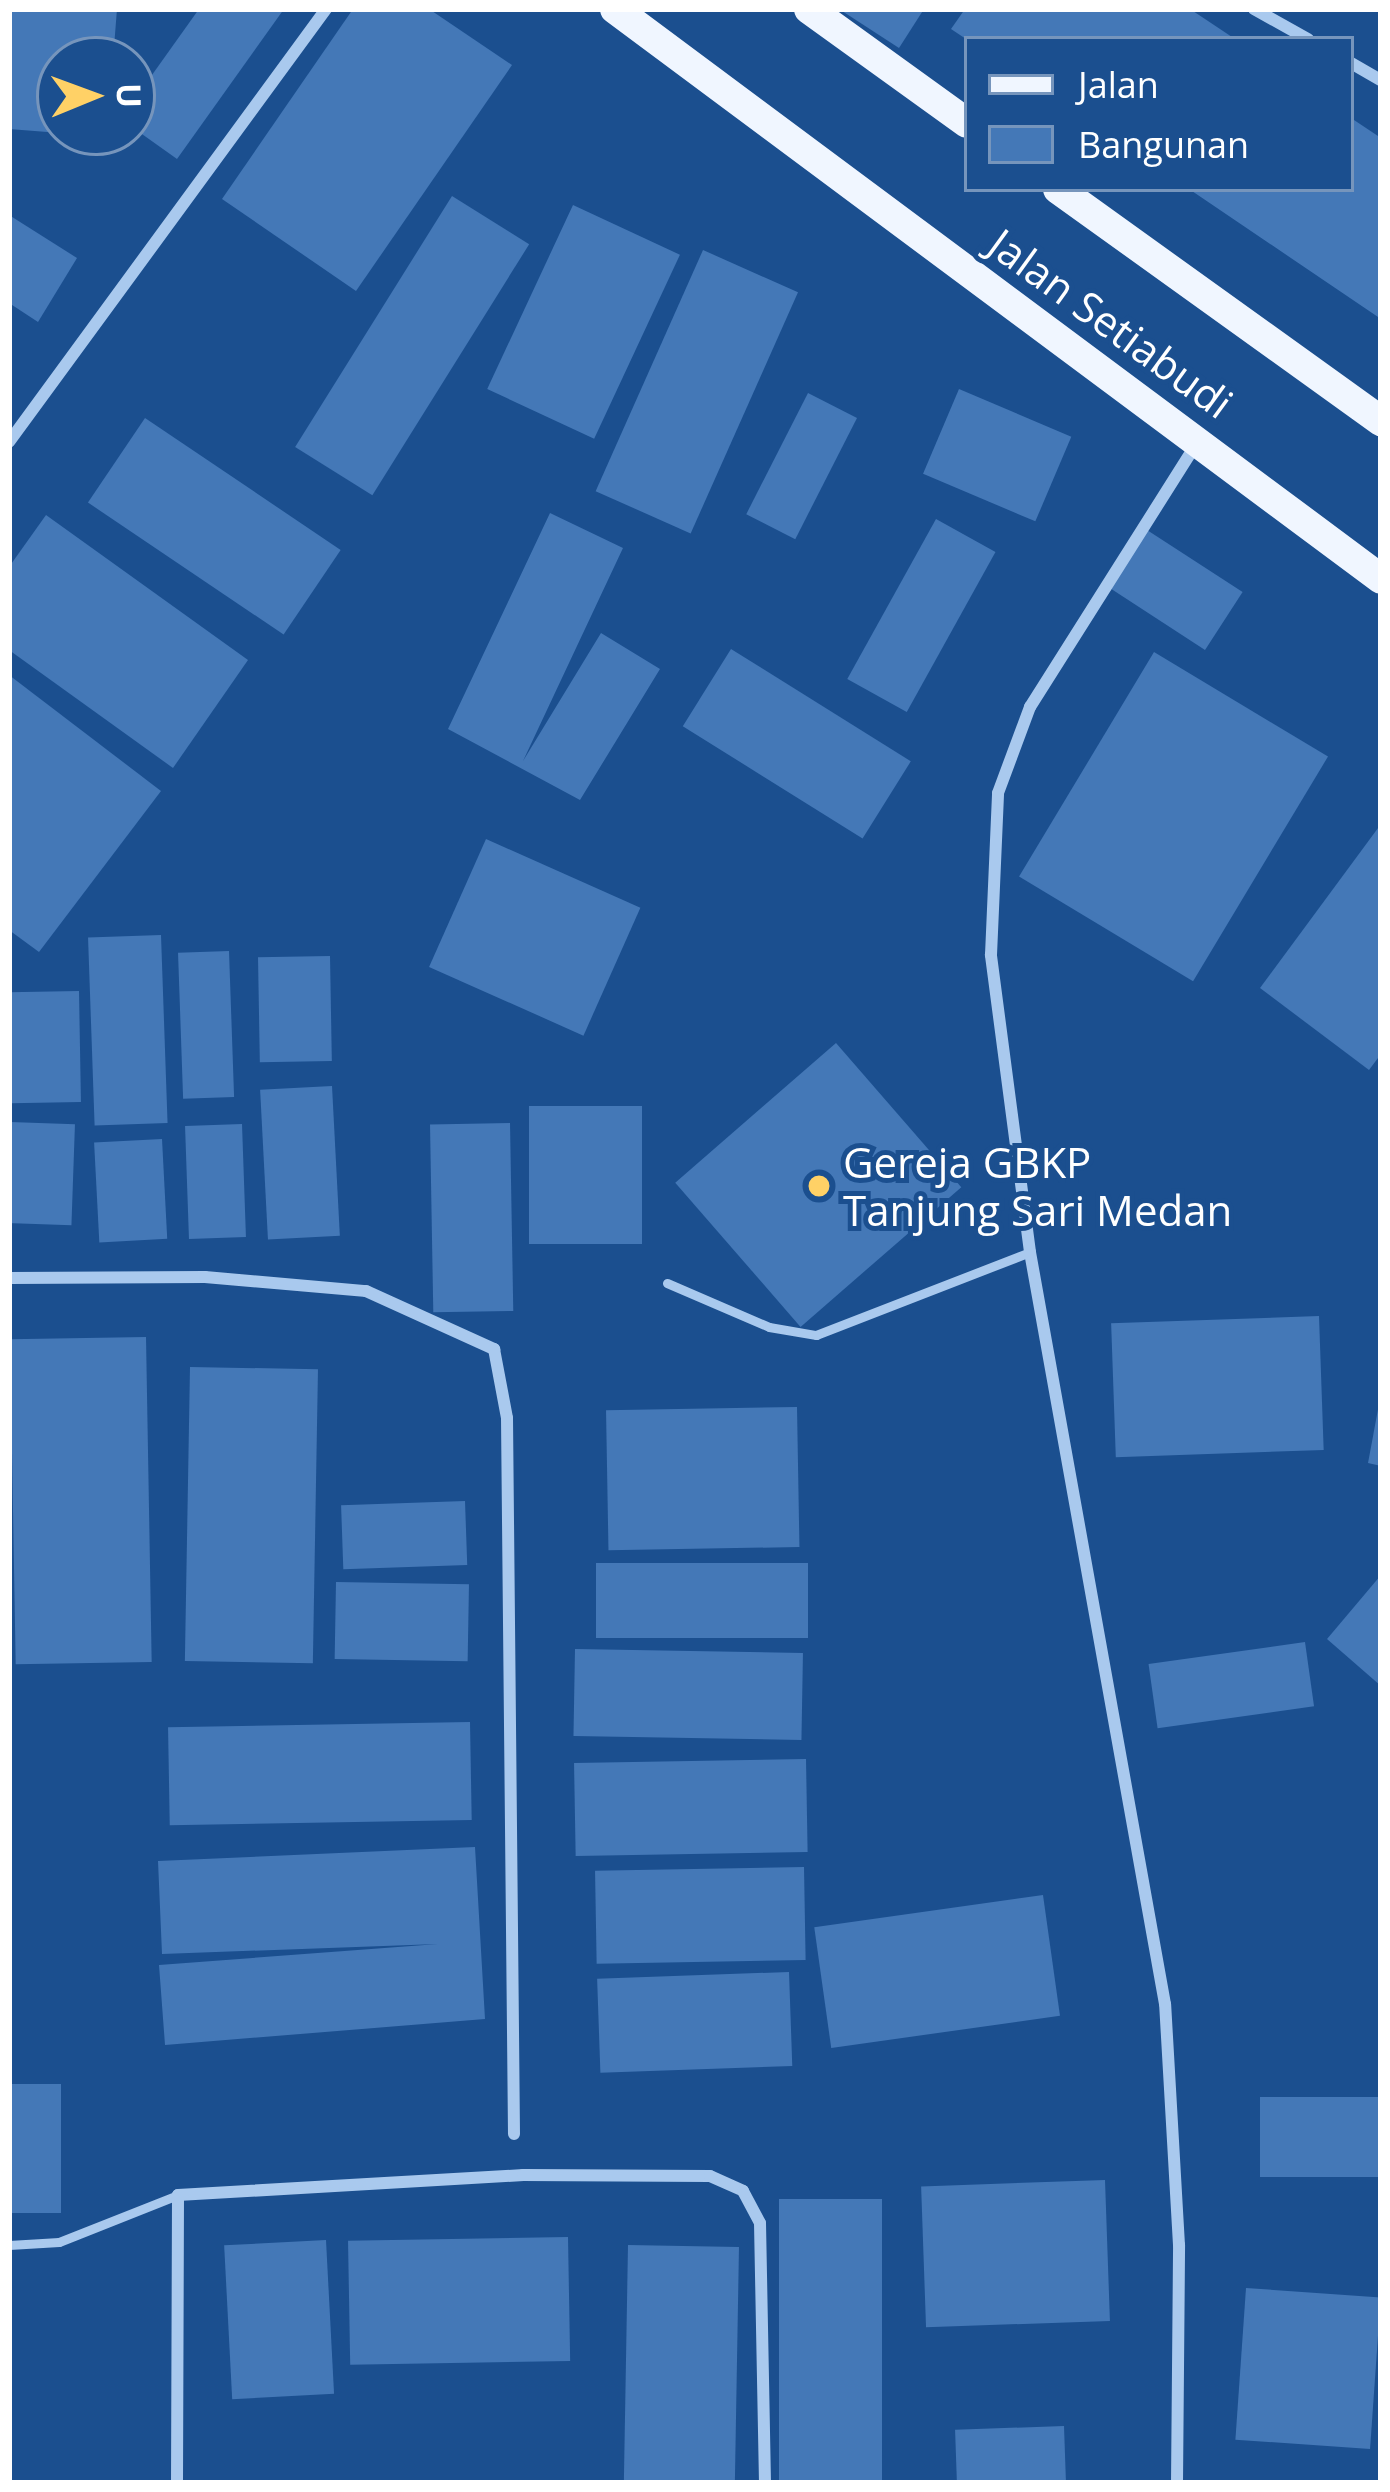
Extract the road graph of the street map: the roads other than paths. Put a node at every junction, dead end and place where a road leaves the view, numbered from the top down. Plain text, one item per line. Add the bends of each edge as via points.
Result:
1 (326, 9) edge
2 (615, 9) edge
3 (808, 9) edge
4 (1254, 9) edge
5 (1303, 36) edge
6 (1354, 65) edge
7 (1381, 80) edge
8 (964, 121) edge
9 (1062, 192) edge
10 (1381, 421) edge
11 (1199, 440) junction
12 (9, 442) edge
13 (1380, 577) edge
14 (1030, 1252) junction
15 (9, 1278) edge
16 (667, 1282) dead end
17 (514, 2134) dead end
18 (178, 2195) junction
19 (9, 2245) edge
20 (177, 2483) edge
21 (765, 2483) edge
22 (1177, 2483) edge

1 - 12 street
2 - 11 main road, Jalan Setiabudi
3 - 8 main road
4 - 5 street
6 - 7 street
9 - 10 main road, Jalan Setiabudi
11 - 13 main road, Jalan Setiabudi
11 - 14 street via 1030,707 998,793 991,955
14 - 16 lane via 816,1335 769,1327
14 - 22 street via 1165,2004 1179,2246
15 - 17 street via 205,1277 366,1291 494,1349 507,1418
18 - 19 lane via 46,2246
18 - 20 street
18 - 21 street via 524,2175 710,2176 743,2191 760,2223

